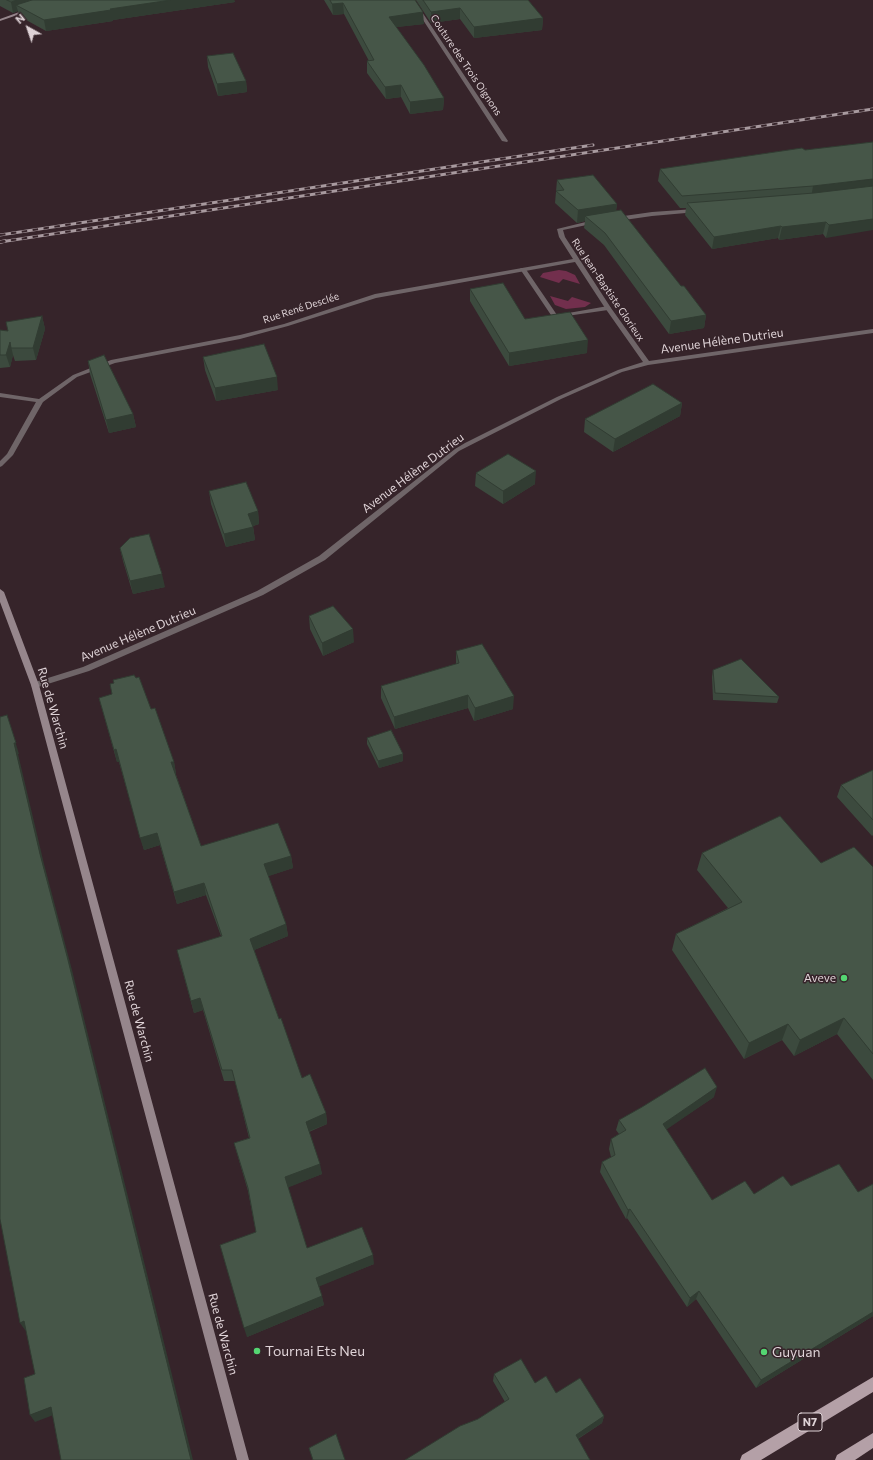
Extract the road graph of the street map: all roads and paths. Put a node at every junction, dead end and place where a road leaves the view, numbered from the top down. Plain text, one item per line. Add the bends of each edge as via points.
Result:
1 (412, 0) edge
2 (33, 9) edge
3 (0, 20) edge
4 (505, 141) dead end
5 (704, 210) edge
6 (614, 219) edge
7 (599, 221) edge
8 (577, 260) junction
9 (524, 269) junction
10 (608, 308) junction
11 (873, 331) edge
12 (647, 363) junction
13 (0, 395) edge
14 (40, 401) junction
15 (0, 466) edge
16 (0, 592) edge
17 (35, 685) junction
18 (873, 1384) edge
19 (873, 1440) edge
20 (243, 1460) edge
21 (748, 1460) edge
22 (842, 1460) edge

1 - 4 street, Couture des Trois Oignons
2 - 3 street
5 - 6 street
7 - 8 street, Rue Jean-Baptiste Glorieux via 560,229 562,237
8 - 9 street, Rue René Desclée
8 - 10 street, Rue Jean-Baptiste Glorieux
9 - 10 street via 556,316
9 - 14 street, Rue René Desclée via 375,296 240,337 113,361 75,376
10 - 12 street, Rue Jean-Baptiste Glorieux
11 - 12 street, Avenue Hélène Dutrieu
12 - 17 street, Avenue Hélène Dutrieu via 620,371 558,398 467,444 322,558 260,593 86,669
13 - 14 street
14 - 15 street, Rue René Desclée via 10,454
16 - 17 street, Rue de Warchin
17 - 20 street, Rue de Warchin
18 - 21 main road, N7
19 - 22 main road

